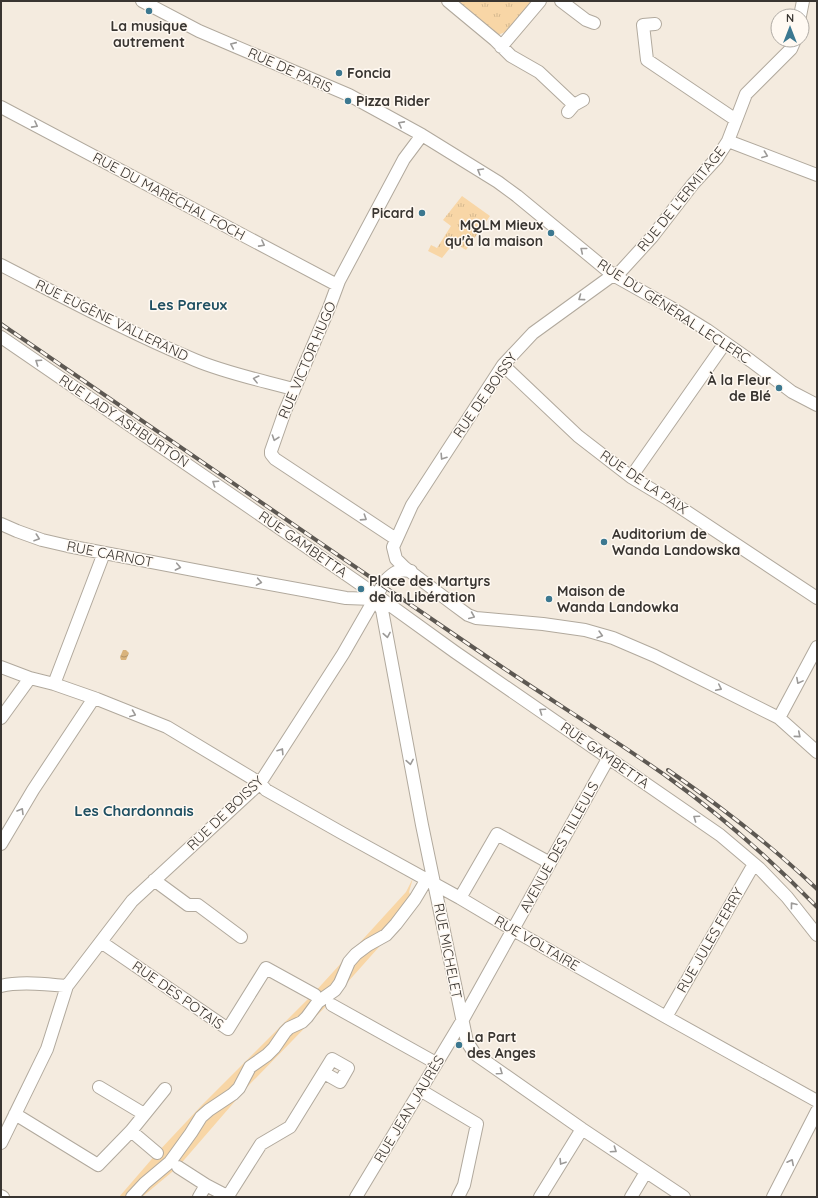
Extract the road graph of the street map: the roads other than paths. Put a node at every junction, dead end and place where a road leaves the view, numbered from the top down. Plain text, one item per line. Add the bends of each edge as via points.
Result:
1 (142, 1) edge
2 (448, 1) edge
3 (540, 1) edge
4 (561, 1) edge
5 (594, 23) dead end
6 (655, 24) dead end
7 (501, 47) junction
8 (791, 48) edge
9 (575, 106) dead end
10 (1, 107) edge
11 (736, 120) junction
12 (422, 135) junction
13 (728, 141) junction
14 (435, 143) joint
15 (817, 175) edge
16 (1, 265) edge
17 (613, 275) junction
18 (337, 285) junction
19 (1, 337) edge
20 (725, 343) junction
21 (503, 365) junction
22 (293, 389) junction
23 (817, 405) edge
24 (632, 477) junction
25 (247, 505) joint
26 (1, 524) edge
27 (394, 543) junction
28 (104, 553) junction
29 (411, 572) junction
30 (385, 581) junction
31 (358, 583) junction
32 (375, 597) junction
33 (350, 598) junction
34 (817, 598) edge
35 (817, 647) edge
36 (1, 666) edge
37 (30, 678) junction
38 (54, 684) junction
39 (95, 699) junction
40 (1, 718) edge
41 (779, 718) junction
42 (817, 752) edge
43 (609, 757) junction
44 (260, 784) junction
45 (1, 844) edge
46 (550, 863) junction
47 (754, 864) junction
48 (154, 880) junction
49 (430, 881) junction
50 (460, 898) junction
51 (513, 930) junction
52 (817, 935) edge
53 (241, 937) dead end
54 (101, 942) junction
55 (1, 986) edge
56 (66, 986) junction
57 (315, 996) dead end
58 (332, 1005) dead end
59 (666, 1017) junction
60 (462, 1021) junction
61 (436, 1063) junction
62 (324, 1073) dead end
63 (99, 1087) dead end
64 (165, 1089) dead end
65 (420, 1090) junction
66 (817, 1101) edge
67 (817, 1111) edge
68 (15, 1114) junction
69 (144, 1114) junction
70 (582, 1128) junction
71 (131, 1131) junction
72 (1, 1143) edge
73 (157, 1153) dead end
74 (178, 1167) dead end
75 (646, 1172) junction
76 (206, 1185) junction
77 (132, 1197) edge
78 (199, 1197) edge
79 (228, 1197) edge
80 (356, 1197) edge
81 (458, 1197) edge
82 (540, 1197) edge
83 (631, 1197) edge
84 (684, 1197) edge
85 (773, 1197) edge

12 -> 1 street, RUE DE PARIS via 349,96 200,31
2 - 7 street
3 - 7 street
4 - 5 street
6 - 11 street via 643,25 647,60
7 - 9 street via 511,56 539,72
8 - 11 street, RUE DE L'ERMITAGE via 746,94
10 -> 18 street, RUE DU MARÉCHAL FOCH
11 - 13 street, RUE DE L'ERMITAGE
12 - 14 street, RUE DE PARIS
12 - 18 street, RUE VICTOR HUGO via 404,160
13 -> 15 street
13 - 17 street, RUE DE L'ERMITAGE via 717,158 652,236 621,271
17 -> 14 street, RUE DU GÉNÉRAL LECLERC via 517,196
22 -> 16 street, RUE EUGÈNE VALLERAND via 242,376 196,360 129,331
17 - 20 street, RUE DU GÉNÉRAL LECLERC via 670,307
17 -> 21 street, RUE DE BOISSY via 533,333
18 - 22 street, RUE VICTOR HUGO
25 -> 19 street, RUE LADY ASHBURTON
20 - 23 street, RUE DU GÉNÉRAL LECLERC via 792,392
20 - 24 street
21 - 24 street, RUE DE LA PAIX via 578,436
21 -> 27 street, RUE DE BOISSY via 412,505
22 -> 27 street, RUE VICTOR HUGO via 271,454 385,531
24 - 34 street, RUE DE LA PAIX
25 - 31 street, RUE GAMBETTA
26 -> 28 street, RUE CARNOT via 42,540
27 - 29 street via 396,559
27 - 30 street, RUE DE BOISSY
28 -> 33 street, RUE CARNOT
28 - 38 street
29 - 30 street, RUE DE BOISSY via 399,570
29 -> 41 street via 468,615 483,620 585,630 613,638 655,656
30 - 32 street, RUE DE BOISSY
31 - 32 street
31 - 33 street via 355,594
32 - 33 street
43 -> 32 street, RUE GAMBETTA
44 -> 32 street, RUE DE BOISSY via 343,654
32 -> 49 street, RUE MICHELET via 382,610
35 -> 41 street
36 - 37 street, RUE VOLTAIRE
37 - 38 street, RUE VOLTAIRE
37 - 40 street
38 - 39 street, RUE VOLTAIRE
39 -> 44 street, RUE VOLTAIRE via 168,727
45 -> 39 street via 33,790
41 -> 42 street
43 - 46 street, AVENUE DES TILLEULS
47 -> 43 street, RUE GAMBETTA via 720,835
44 - 48 street, RUE DE BOISSY
44 - 49 street, RUE VOLTAIRE via 266,790
46 - 50 street via 497,834
46 - 51 street, AVENUE DES TILLEULS
52 -> 47 street, RUE GAMBETTA via 787,897
47 - 59 street, RUE JULES FERRY
48 - 53 street via 188,905 198,905
48 - 54 street, RUE DE BOISSY via 132,901
49 - 50 street, RUE VOLTAIRE
49 - 60 street, RUE MICHELET
49 - 77 street via 424,884 386,935 368,945 349,962 335,990 318,1002 302,1022 285,1032 267,1056 250,1067 239,1088 201,1117 170,1162
50 - 51 street, RUE VOLTAIRE
51 - 59 street, RUE VOLTAIRE
51 - 60 street, AVENUE DES TILLEULS
54 - 56 street, RUE DE BOISSY
54 - 57 street, RUE DES POTAIS via 228,1029 266,968
55 - 56 street
56 - 68 street via 47,1049
58 - 61 street
59 - 66 street, RUE VOLTAIRE
60 - 61 street, RUE JEAN JAURÈS
60 -> 70 street, RUE MICHELET via 467,1042 475,1054
61 - 65 street, RUE JEAN JAURÈS
62 - 79 street via 290,1127 261,1144
63 - 69 street
64 - 69 street
65 - 80 street, RUE JEAN JAURÈS
65 - 81 street via 477,1124 464,1185
85 -> 67 street
68 - 71 street via 98,1165
68 - 72 street
69 - 71 street
70 -> 75 street, RUE MICHELET
70 -> 82 street
71 - 73 street
74 - 76 street
75 - 83 street
75 - 84 street, RUE MICHELET
76 - 78 street
76 - 79 street

